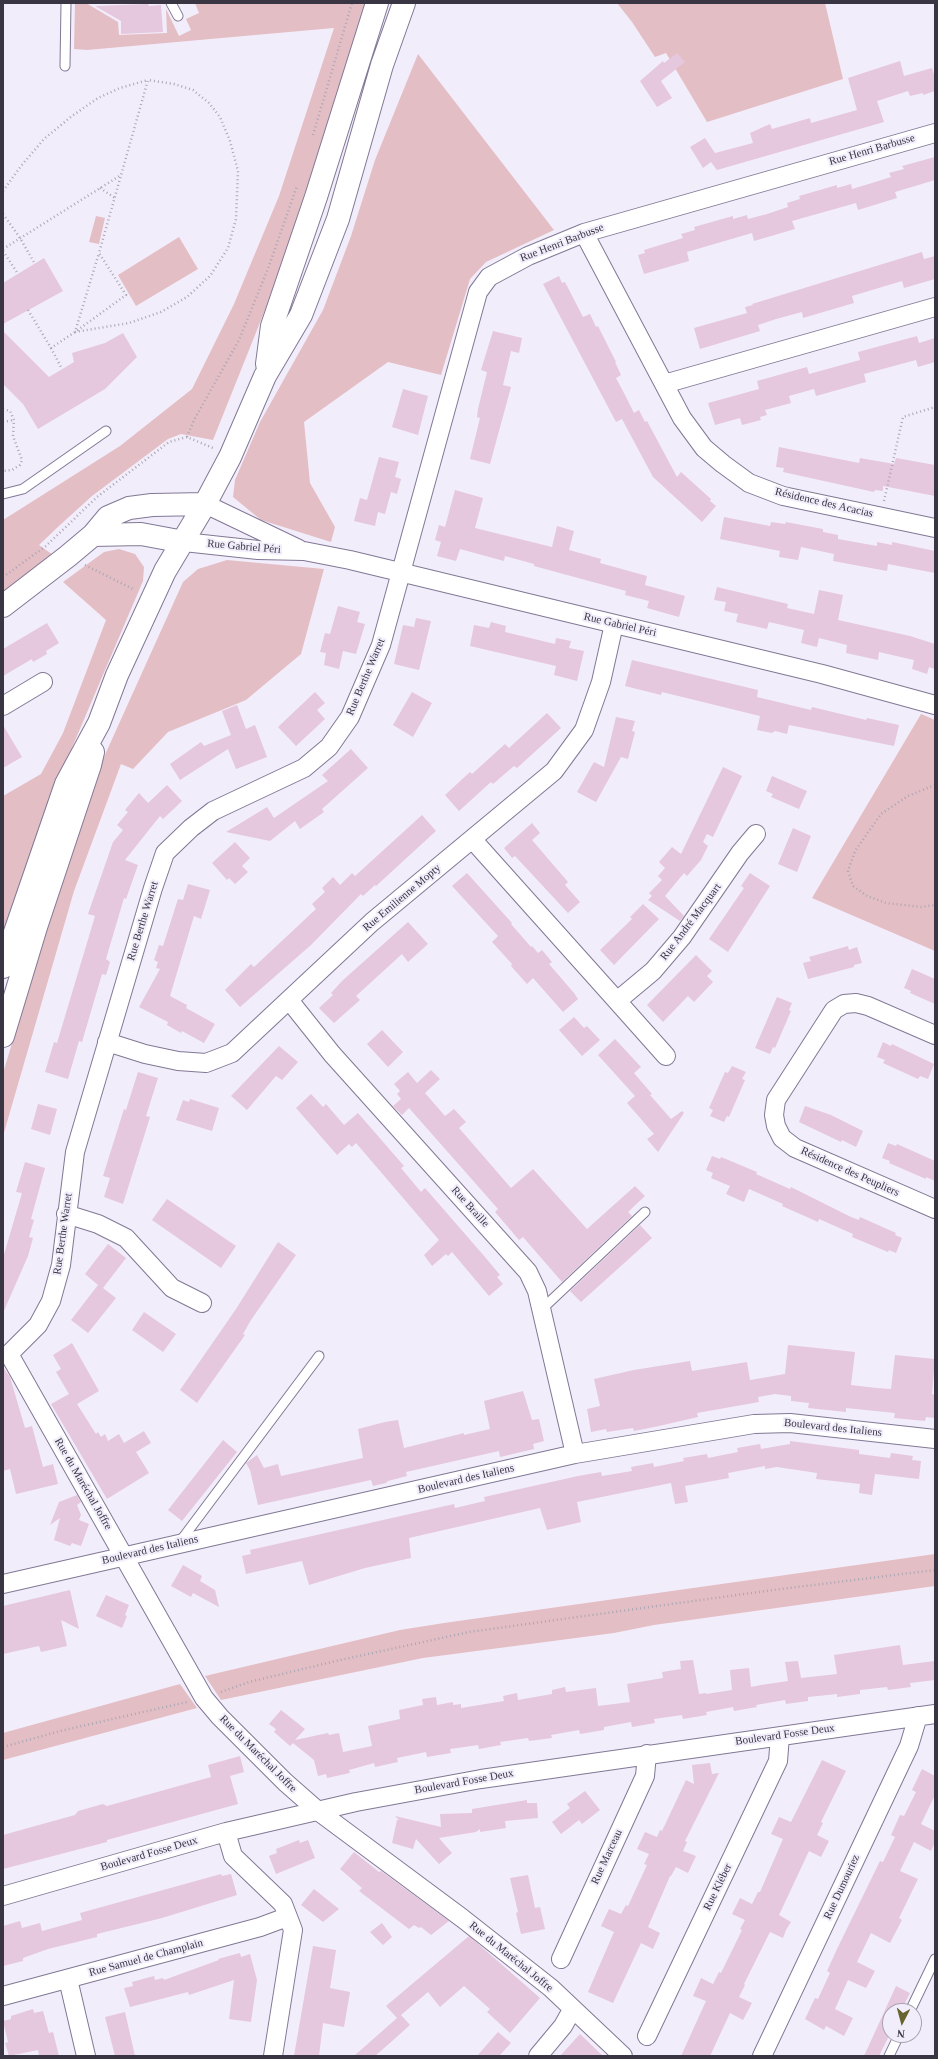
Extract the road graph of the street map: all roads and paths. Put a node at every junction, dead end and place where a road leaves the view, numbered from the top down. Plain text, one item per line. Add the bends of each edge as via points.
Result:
1 (66, 3) edge
2 (171, 3) edge
3 (352, 3) edge
4 (377, 3) edge
5 (404, 3) edge
6 (178, 16) dead end
7 (65, 66) dead end
8 (148, 80) junction
9 (935, 133) edge
10 (313, 137) dead end
11 (121, 175) junction
12 (299, 181) dead end
13 (100, 188) junction
14 (3, 191) edge
15 (115, 198) junction
16 (3, 214) edge
17 (584, 233) junction
18 (20, 238) junction
19 (3, 250) edge
20 (99, 253) junction
21 (35, 264) dead end
22 (18, 274) dead end
23 (935, 307) edge
24 (28, 310) dead end
25 (74, 332) junction
26 (51, 348) junction
27 (62, 369) dead end
28 (265, 376) junction
29 (664, 384) junction
30 (935, 407) edge
31 (3, 409) edge
32 (14, 420) junction
33 (3, 422) edge
34 (106, 431) dead end
35 (187, 437) dead end
36 (3, 471) edge
37 (3, 494) edge
38 (205, 504) junction
39 (880, 516) junction
40 (935, 528) edge
41 (93, 535) junction
42 (184, 542) junction
43 (46, 546) dead end
44 (304, 551) junction
45 (68, 556) junction
46 (400, 571) junction
47 (153, 599) junction
48 (3, 606) edge
49 (614, 624) junction
50 (43, 682) dead end
51 (935, 705) edge
52 (3, 706) edge
53 (99, 723) junction
54 (935, 785) edge
55 (756, 834) dead end
56 (472, 839) junction
57 (935, 905) edge
58 (3, 967) edge
59 (289, 1000) junction
60 (617, 1001) junction
61 (935, 1035) edge
62 (3, 1036) edge
63 (107, 1042) junction
64 (666, 1056) dead end
65 (935, 1209) edge
66 (645, 1212) dead end
67 (66, 1214) junction
68 (202, 1302) dead end
69 (541, 1310) junction
70 (9, 1354) joint
71 (319, 1356) dead end
72 (935, 1439) edge
73 (575, 1454) junction
74 (178, 1544) junction
75 (125, 1556) junction
76 (935, 1570) edge
77 (3, 1584) edge
78 (216, 1694) dead end
79 (192, 1701) dead end
80 (926, 1715) edge
81 (780, 1736) junction
82 (3, 1747) edge
83 (647, 1754) junction
84 (318, 1811) junction
85 (226, 1832) junction
86 (3, 1896) edge
87 (287, 1917) junction
88 (561, 1959) dead end
89 (935, 1959) edge
90 (68, 1979) junction
91 (3, 1996) edge
92 (914, 2003) edge
93 (572, 2010) junction
94 (646, 2036) dead end
95 (895, 2043) edge
96 (86, 2056) edge
97 (273, 2056) edge
98 (538, 2056) edge
99 (623, 2056) edge
100 (762, 2056) edge
101 (889, 2056) edge

1 - 7 lane
2 - 6 lane
3 - 10 path
4 - 28 main road via 272,326
5 - 28 main road via 382,64 338,218 301,315
8 - 11 path
8 - 14 path via 98,98 72,116 44,139
8 - 25 path via 193,90 209,103 220,117 238,171 236,219 228,248 210,276 187,297 161,312 129,323
9 - 17 street, Rue Henri Barbusse
11 - 13 path
11 - 15 path
12 - 35 path via 239,340
13 - 15 path
13 - 18 path
15 - 20 path
16 - 18 path
17 - 29 street, Résidence des Acacias
17 - 46 street, Rue Henri Barbusse via 504,267 489,277 478,292
18 - 19 path
18 - 21 path
19 - 22 path
20 - 25 path
20 - 25 path via 126,295
23 - 29 street
24 - 26 path
25 - 26 path
26 - 27 path
28 - 38 main road via 230,456
29 - 39 street, Résidence des Acacias via 682,418 704,448 749,483 783,496
30 - 39 path via 903,417
31 - 32 path via 10,411
32 - 33 path
32 - 36 path via 14,436 22,460 20,465 12,470
34 - 37 lane via 23,489
38 - 41 main road via 129,508 108,517
38 - 42 main road
38 - 44 street, Rue Gabriel Péri
39 - 40 street, Résidence des Acacias
41 - 42 main road via 141,534
41 - 45 main road
42 - 44 street, Rue Gabriel Péri via 258,550
42 - 47 main road via 165,571
43 - 45 path
44 - 46 street, Rue Gabriel Péri
45 - 47 path
45 - 48 main road
46 - 49 street, Rue Gabriel Péri
46 - 63 street, Rue Berthe Warret via 381,645 365,685 350,716 329,747 304,768 213,811 165,853
47 - 53 main road via 117,675
49 - 51 street, Rue Gabriel Péri via 822,674
49 - 56 street, Rue Emilienne Mopty via 601,682 584,730 554,772
50 - 52 street
53 - 58 main road via 66,784
53 - 62 main road via 90,766 36,927
54 - 57 path via 908,796 881,814 855,851 848,871 853,886 867,896 886,903 921,907
55 - 60 street, Rue André Macquart via 682,937 653,971
56 - 59 street, Rue Emilienne Mopty via 372,922
56 - 60 street
59 - 63 street, Rue Emilienne Mopty via 232,1053 206,1063 178,1061
59 - 69 street, Rue Braille via 332,1054 528,1272 537,1291
60 - 64 street
61 - 65 street, Résidence des Peupliers via 868,1006 844,1004 834,1010 776,1100 774,1115 782,1138 795,1148
63 - 67 street, Rue Berthe Warret via 75,1152
66 - 69 lane
67 - 68 street via 98,1224 126,1238 172,1288
67 - 70 street, Rue Berthe Warret via 61,1265 51,1300 38,1325
69 - 73 street, Rue Braille
70 - 75 street, Rue du Maréchal Joffre
71 - 74 lane
72 - 73 street, Boulevard des Italiens via 790,1423 754,1424
73 - 74 street, Boulevard des Italiens
74 - 75 street, Boulevard des Italiens
75 - 77 street, Boulevard des Italiens
75 - 84 street, Rue du Maréchal Joffre via 204,1698 285,1782
76 - 78 path via 469,1632 249,1682
79 - 82 path via 68,1729
80 - 81 street, Boulevard Fosse Deux
80 - 100 street, Rue Dumouriez
81 - 83 street, Boulevard Fosse Deux
81 - 94 street, Rue Kléber via 778,1761
83 - 84 street, Boulevard Fosse Deux via 481,1779
83 - 88 street, Rue Marceau via 645,1776
84 - 85 street, Boulevard Fosse Deux
84 - 93 street, Rue du Maréchal Joffre via 462,1918 551,1988
85 - 86 street, Boulevard Fosse Deux
85 - 87 street via 233,1856 282,1904
87 - 90 street, Rue Samuel de Champlain via 260,1927
87 - 97 street via 293,1930
89 - 92 lane
90 - 91 street, Rue Samuel de Champlain
90 - 96 street
93 - 98 street via 563,2026
93 - 99 street, Rue du Maréchal Joffre
95 - 101 lane

